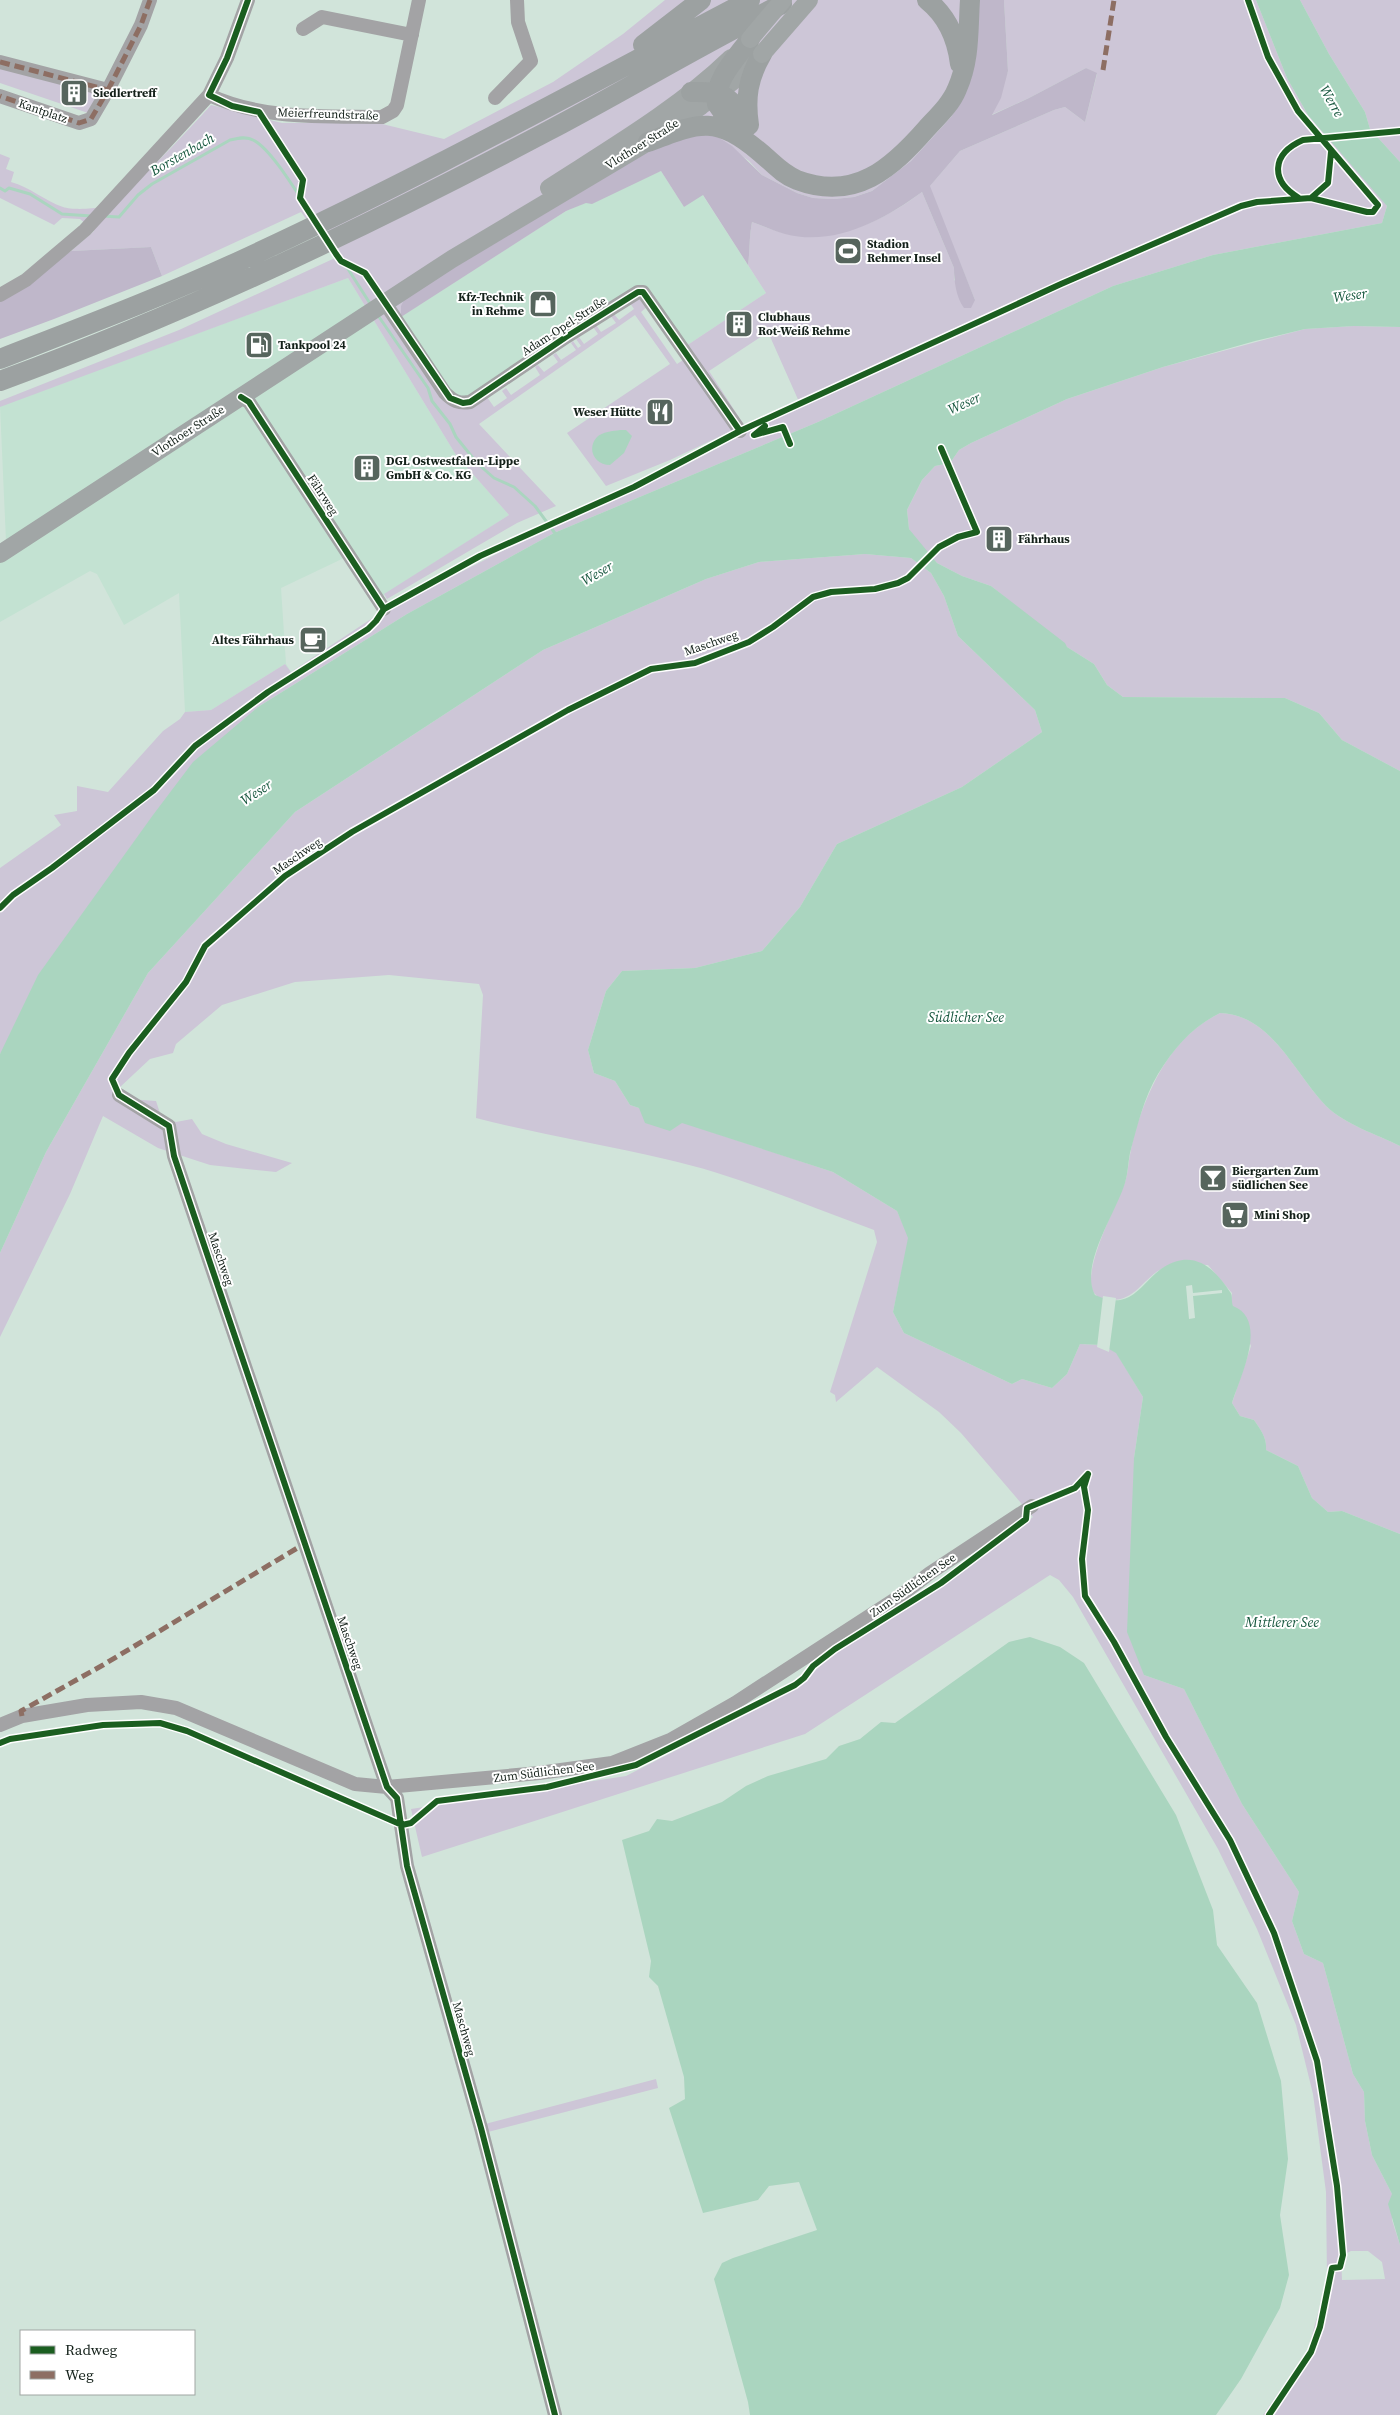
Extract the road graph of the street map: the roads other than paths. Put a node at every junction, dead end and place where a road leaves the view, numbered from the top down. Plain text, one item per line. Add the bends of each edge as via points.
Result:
1 (150, 0) edge
2 (248, 0) edge
3 (419, 0) edge
4 (518, 0) edge
5 (701, 0) edge
6 (750, 0) edge
7 (790, 0) edge
8 (809, 0) edge
9 (927, 0) edge
10 (970, 0) edge
11 (775, 6) edge
12 (303, 28) dead end
13 (412, 35) junction
14 (756, 47) junction
15 (0, 62) edge
16 (962, 76) junction
17 (108, 90) junction
18 (691, 92) junction
19 (718, 92) junction
20 (209, 95) junction
21 (0, 96) edge
22 (495, 98) dead end
23 (542, 110) junction
24 (744, 131) junction
25 (648, 142) junction
26 (452, 259) junction
27 (0, 295) edge
28 (385, 303) junction
29 (0, 359) edge
30 (0, 380) edge
31 (241, 397) junction
32 (740, 431) dead end
33 (0, 554) edge
34 (384, 608) dead end
35 (119, 1095) dead end
36 (1030, 1507) dead end
37 (0, 1725) edge
38 (387, 1788) junction
39 (556, 2415) edge

1 - 17 street, Kantplatz
2 - 20 street via 227,58
3 - 13 street, Meierfreundstraße
4 - 22 street via 518,22 531,61
5 - 23 highway via 643,46 573,84
6 - 23 highway
7 - 11 highway
8 - 11 highway
8 - 14 main road, Vlothoer Straße, bridge
9 - 16 highway via 944,16 955,39
10 - 16 highway via 969,36
11 - 14 main road, Vlothoer Straße, bridge
11 - 30 highway via 547,131 330,241 93,347
12 - 13 street via 322,17
13 - 20 street, Meierfreundstraße via 397,105 382,117 258,112 232,106
14 - 18 main road, Vlothoer Straße
14 - 19 highway via 725,74
14 - 24 highway
15 - 17 street
16 - 24 highway via 951,101 907,150 872,178 847,186 817,185 797,180 778,169
17 - 21 street, Kantplatz via 91,119 79,123
18 - 19 highway
18 - 26 main road, Vlothoer Straße via 489,227
19 - 24 highway via 717,104
19 - 25 main road, Vlothoer Straße
20 - 27 street via 85,230 26,280
23 - 29 highway via 319,224 164,294
24 - 25 highway via 705,124
25 - 26 main road, Vlothoer Straße
26 - 28 main road, Vlothoer Straße
28 - 31 main road, Vlothoer Straße
28 - 32 street, Adam-Opel-Straße via 445,393 463,403 470,402 566,337 638,292 643,292
31 - 33 main road, Vlothoer Straße
31 - 34 street, Fährweg via 250,402
35 - 38 street, Maschweg via 169,1126 174,1156
36 - 38 street, Zum Südlichen See via 903,1594 670,1740 612,1763
37 - 38 street, Zum Südlichen See via 22,1716 87,1705 150,1704 176,1708 355,1784
38 - 39 street, Maschweg via 397,1798 407,1866 481,2128

